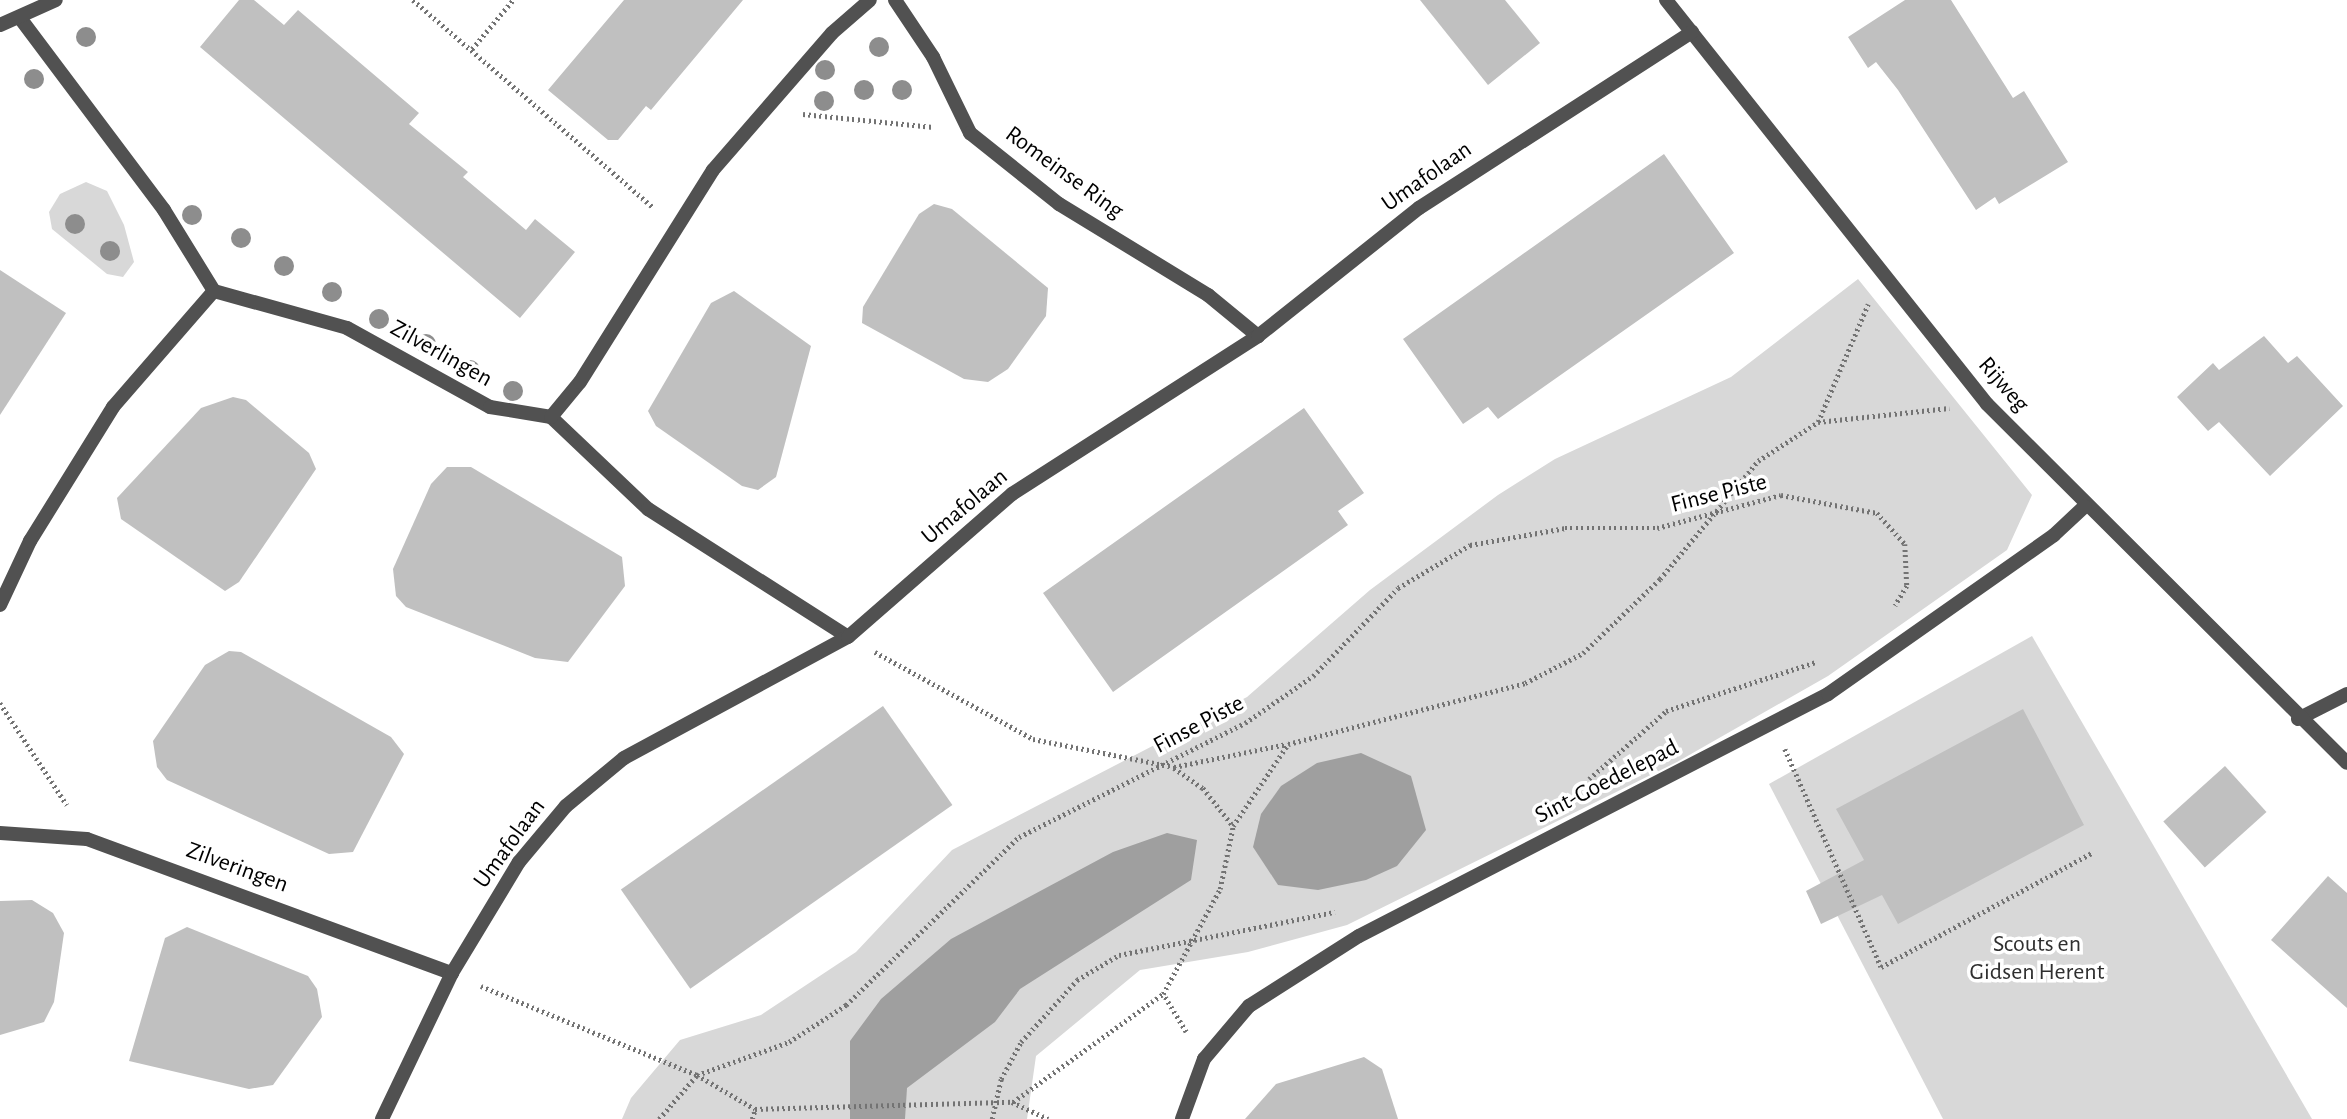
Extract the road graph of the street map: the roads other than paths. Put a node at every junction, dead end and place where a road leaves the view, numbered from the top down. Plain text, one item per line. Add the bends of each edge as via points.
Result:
1 (56, 0) edge
2 (870, 0) edge
3 (895, 0) edge
4 (1666, 0) edge
5 (20, 18) junction
6 (0, 25) edge
7 (1692, 32) junction
8 (214, 291) junction
9 (1258, 336) junction
10 (551, 417) junction
11 (2085, 506) junction
12 (0, 605) edge
13 (848, 637) junction
14 (2347, 694) edge
15 (2298, 719) junction
16 (2347, 763) edge
17 (0, 833) edge
18 (452, 973) junction
19 (382, 1119) edge
20 (1182, 1119) edge

1 - 5 street
2 - 10 street via 832,33 713,170 580,382
3 - 9 street, Romeinse Ring via 933,57 970,133 1059,204 1208,295
4 - 7 street, Rijweg
5 - 6 street
5 - 8 street via 164,210
7 - 9 street, Umafolaan via 1419,208
7 - 11 street, Rijweg via 1987,404
8 - 10 street, Zilverlingen via 347,328 490,407
8 - 12 street via 114,407 30,541
9 - 13 street, Umafolaan via 1012,494
10 - 13 street via 648,509
11 - 15 street, Rijweg
11 - 20 street, Sint-Goedelepad via 2054,535 1828,694 1359,936 1249,1006 1204,1059
13 - 18 street, Umafolaan via 624,758 566,806 519,862
14 - 15 street
15 - 16 street, Rijweg
17 - 18 street, Zilveringen via 87,839
18 - 19 street, Umafolaan

